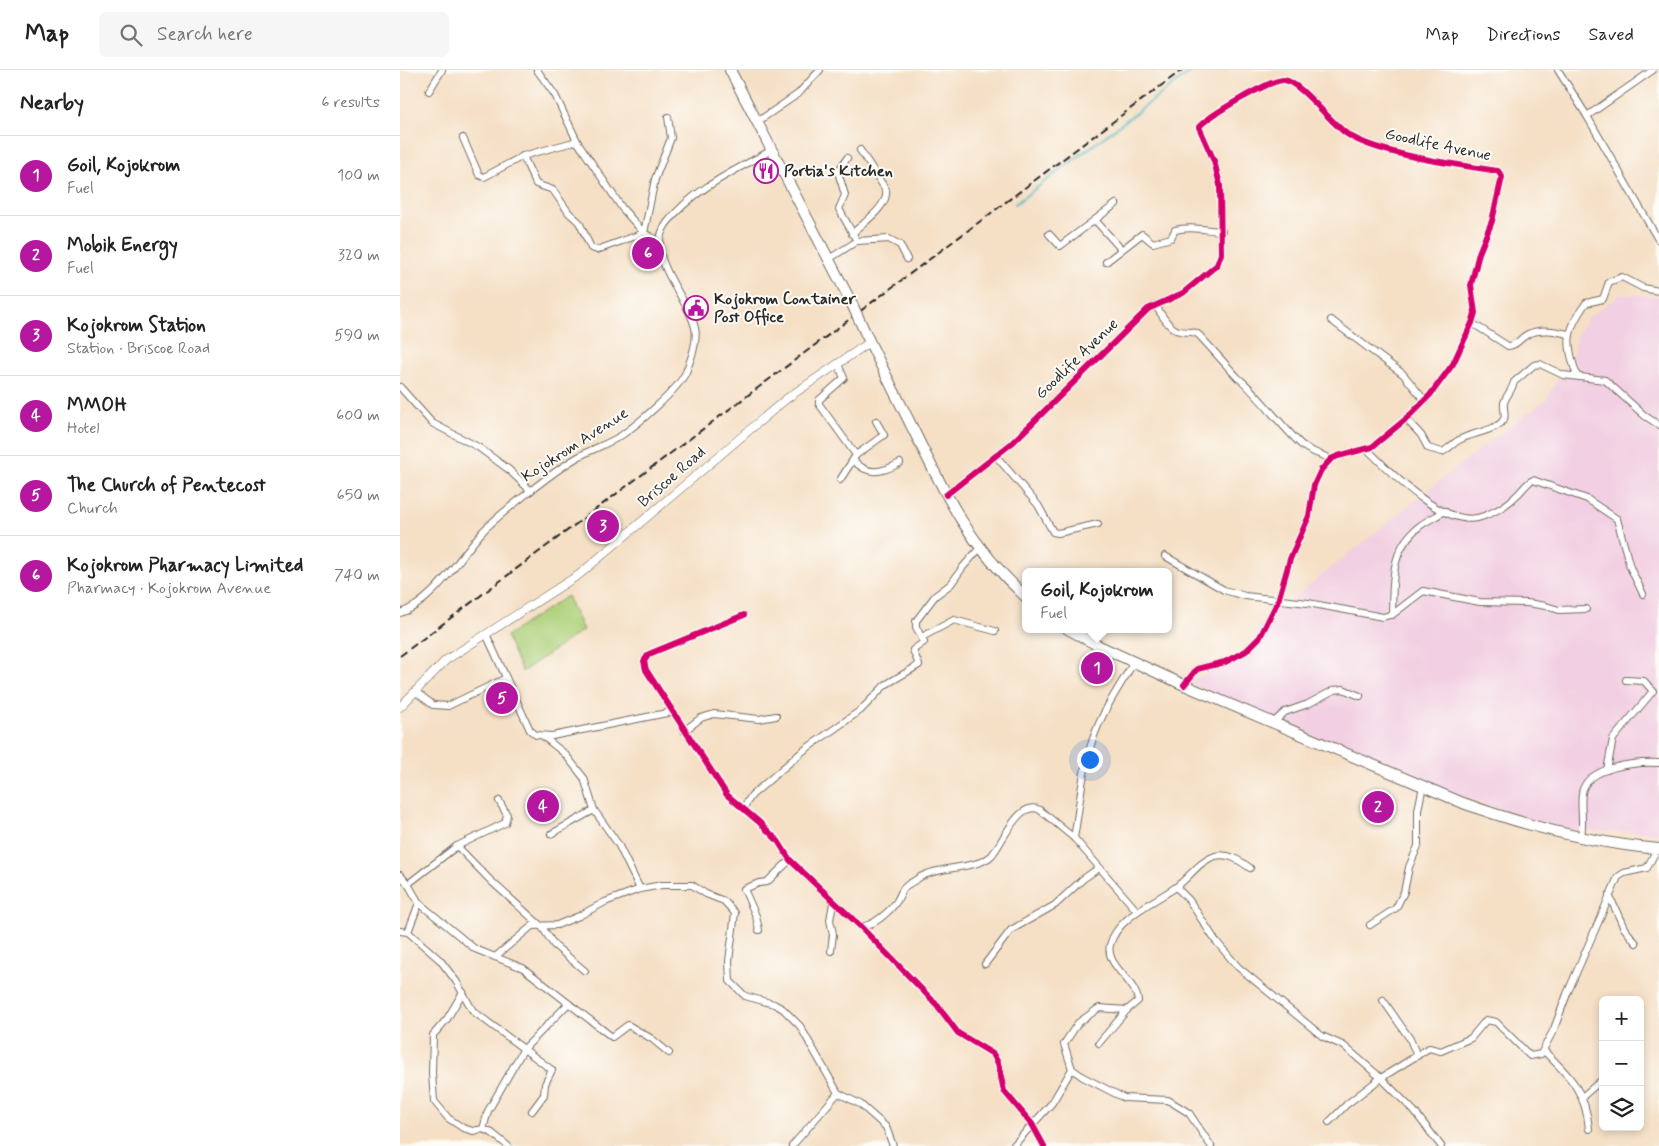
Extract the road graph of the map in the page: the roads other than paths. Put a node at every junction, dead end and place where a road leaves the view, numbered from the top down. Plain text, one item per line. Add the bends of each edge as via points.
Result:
1 (442, 70) edge
2 (537, 70) edge
3 (730, 70) edge
4 (820, 70) edge
5 (1558, 70) edge
6 (1653, 70) edge
7 (429, 91) dead end
8 (1587, 116) junction
9 (668, 117) dead end
10 (757, 122) junction
11 (463, 138) dead end
12 (577, 141) junction
13 (772, 150) junction
14 (860, 150) dead end
15 (523, 156) junction
16 (847, 158) dead end
17 (1116, 204) dead end
18 (1095, 220) junction
19 (1222, 231) junction
20 (644, 234) junction
21 (852, 234) junction
22 (1049, 234) dead end
23 (857, 241) junction
24 (1659, 241) edge
25 (660, 242) junction
26 (1121, 249) junction
27 (829, 259) junction
28 (907, 259) dead end
29 (1106, 262) dead end
30 (1659, 291) edge
31 (1155, 305) junction
32 (1331, 320) dead end
33 (1472, 323) junction
34 (1568, 334) junction
35 (870, 342) junction
36 (838, 364) junction
37 (1577, 376) junction
38 (400, 387) edge
39 (1425, 401) junction
40 (1406, 419) junction
41 (876, 421) dead end
42 (1659, 425) edge
43 (1367, 449) junction
44 (996, 456) junction
45 (854, 458) junction
46 (1331, 459) junction
47 (900, 463) dead end
48 (840, 480) dead end
49 (531, 490) junction
50 (946, 495) junction
51 (1445, 511) junction
52 (1098, 524) dead end
53 (979, 549) junction
54 (1165, 556) dead end
55 (1022, 593) edge
56 (1643, 594) dead end
57 (1278, 601) junction
58 (1586, 609) dead end
59 (400, 613) edge
60 (1392, 615) junction
61 (744, 616) dead end
62 (995, 631) dead end
63 (1076, 633) edge
64 (487, 636) junction
65 (922, 637) junction
66 (1134, 662) junction
67 (506, 678) junction
68 (1626, 680) dead end
69 (1184, 685) junction
70 (416, 692) junction
71 (1360, 696) dead end
72 (400, 707) edge
73 (672, 712) junction
74 (776, 716) dead end
75 (1274, 722) junction
76 (684, 731) junction
77 (544, 737) junction
78 (1659, 763) edge
79 (1606, 770) junction
80 (1423, 786) junction
81 (499, 801) dead end
82 (743, 808) junction
83 (594, 810) junction
84 (551, 834) dead end
85 (1582, 836) junction
86 (1074, 838) junction
87 (456, 846) junction
88 (1658, 849) edge
89 (790, 860) junction
90 (1099, 868) junction
91 (1250, 868) dead end
92 (400, 875) edge
93 (408, 884) junction
94 (1176, 887) junction
95 (640, 889) junction
96 (1609, 895) junction
97 (833, 902) junction
98 (419, 903) junction
99 (1136, 910) junction
100 (1370, 925) dead end
101 (860, 926) junction
102 (542, 927) junction
103 (759, 930) dead end
104 (400, 931) edge
105 (408, 932) junction
106 (1636, 943) dead end
107 (831, 951) dead end
108 (495, 957) junction
109 (985, 964) dead end
110 (585, 971) dead end
111 (463, 992) junction
112 (1383, 1000) dead end
113 (568, 1004) junction
114 (1127, 1010) junction
115 (1099, 1043) dead end
116 (523, 1050) junction
117 (1544, 1051) junction
118 (669, 1053) dead end
119 (1417, 1056) junction
120 (1072, 1070) junction
121 (1382, 1078) junction
122 (1599, 1082) edge
123 (838, 1093) junction
124 (1582, 1097) junction
125 (532, 1111) dead end
126 (1329, 1122) dead end
127 (1032, 1124) junction
128 (483, 1129) junction
129 (1589, 1129) dead end
130 (508, 1146) edge
131 (792, 1146) edge
132 (893, 1146) edge
133 (1013, 1146) edge
134 (1044, 1146) edge
135 (1211, 1146) edge
136 (1441, 1146) edge

1 - 7 street
2 - 12 street via 555,95
3 - 10 highway
4 - 10 street via 798,94
5 - 8 street
6 - 8 street
8 - 24 street
9 - 20 street via 671,138 656,179
10 - 13 highway
11 - 15 street via 481,177
12 - 15 street
12 - 20 street via 622,208
13 - 25 street via 719,179 694,197 666,224
13 - 27 highway
14 - 21 street via 887,195
15 - 20 street via 536,184 553,190 579,222 593,249
16 - 21 street via 838,172 845,194 839,208
17 - 18 street
18 - 22 street via 1060,246
18 - 26 street
19 - 26 street via 1187,227 1175,230 1172,238 1153,243 1142,234
19 - 31 street, Goodlife Avenue via 1217,265 1183,294
19 - 33 street, Goodlife Avenue via 1220,185 1214,161 1199,127 1245,96 1275,80 1286,80 1299,88 1348,134 1381,148 1501,173 1492,221 1471,285 1475,313
20 - 25 street
21 - 23 street
23 - 27 street
23 - 28 street via 894,240
25 - 49 street, Kojokrom Avenue via 667,270 693,318 696,330 685,373 674,390 622,435 577,457
26 - 29 street
27 - 35 highway, bridge
30 - 34 street via 1643,288 1622,277 1613,279 1602,299 1586,302
31 - 44 street, Goodlife Avenue
31 - 46 street via 1172,328 1199,335 1304,447
32 - 39 street via 1403,374
33 - 34 street via 1508,346 1527,334 1549,330
33 - 39 street, Goodlife Avenue via 1453,364
34 - 37 street via 1569,354
35 - 36 street, Briscoe Road
35 - 50 highway
36 - 45 street via 843,380 818,404
36 - 64 street, Briscoe Road via 796,391 753,425 580,574
37 - 40 street via 1563,375 1540,364 1534,366 1514,382 1513,390 1504,402 1501,423 1459,440 1442,452 1428,448
37 - 42 street via 1605,380
38 - 49 street via 432,423 482,450
39 - 40 street, Goodlife Avenue
40 - 43 street, Goodlife Avenue
41 - 45 street via 884,435
43 - 46 street, Goodlife Avenue
43 - 51 street via 1411,491
44 - 50 street, Goodlife Avenue
44 - 52 street via 1038,505 1053,532
45 - 47 street via 863,470 874,472
45 - 48 street
46 - 57 street via 1314,485 1309,516 1290,559
49 - 59 street, Kojokrom Avenue via 486,528 418,604
50 - 53 highway
51 - 56 street via 1469,520 1478,519 1510,501 1533,480 1587,499 1617,519 1630,567
51 - 60 street via 1419,527 1399,553 1394,567
53 - 55 highway
53 - 65 street via 916,621
54 - 57 street via 1224,590
57 - 60 street via 1308,603 1383,617
57 - 69 street via 1252,647 1225,662 1197,668
58 - 60 street via 1559,610 1543,605 1480,602 1423,591
61 - 73 street via 646,657 646,670
62 - 65 street via 954,620
63 - 66 highway
64 - 67 street
64 - 70 street, Briscoe Road via 446,660
65 - 82 street via 924,643 913,651 918,666 885,684 861,710 803,750 752,795
66 - 69 highway
66 - 86 street via 1093,737
67 - 70 street via 448,706 433,705
67 - 77 street via 530,730
68 - 79 street via 1644,682 1653,691 1613,739
69 - 75 highway
70 - 72 street, Briscoe Road
71 - 75 street via 1343,689 1334,690 1285,712
73 - 76 street
73 - 77 street
74 - 76 street via 759,719 714,714 701,718
75 - 80 highway
76 - 82 street via 723,790
77 - 83 street via 565,754 584,778
78 - 79 street via 1642,762
79 - 85 street via 1584,786 1581,795
80 - 85 highway via 1502,817
80 - 100 street via 1418,810 1418,846 1404,892 1396,908
81 - 87 street via 507,815 505,823
82 - 89 street via 778,841
83 - 84 street
83 - 95 street via 618,844
85 - 88 highway
86 - 90 street
86 - 101 street via 1040,810 1033,807 1023,810 986,860 926,873 904,888 895,903 876,921
87 - 93 street
87 - 102 street
88 - 96 street via 1647,868 1618,877
89 - 97 street
89 - 103 street via 767,882 744,889
90 - 99 street
90 - 109 street via 1055,905 1012,930
91 - 94 street via 1227,855 1216,856 1205,860
92 - 93 street
93 - 98 street
94 - 99 street
94 - 121 street via 1238,967 1322,1036 1344,1046
95 - 102 street via 557,925
95 - 123 street via 668,884 692,885 732,907 736,918 729,961 730,981 745,996 783,1009 800,1026
96 - 106 street via 1624,928
96 - 117 street
97 - 101 street
97 - 107 street
98 - 105 street
98 - 108 street via 475,949
99 - 114 street via 1114,937 1110,953 1112,961 1137,993 1138,1001
101 - 127 street via 937,1006 958,1033 994,1054 1004,1091
102 - 108 street via 528,928
102 - 110 street via 554,945
104 - 105 street
105 - 111 street via 440,960
108 - 113 street via 524,968
111 - 116 street via 473,1010
111 - 128 street via 433,1035 432,1091 439,1109 448,1118 463,1128
112 - 119 street via 1405,1030
113 - 116 street
113 - 118 street via 612,1036 628,1025
114 - 115 street
114 - 120 street via 1099,1008 1078,1023 1064,1044
116 - 125 street via 552,1070 544,1095
116 - 128 street via 488,1111
117 - 119 street via 1530,1056 1490,1019 1482,1023 1471,1038 1445,1050 1429,1048
117 - 124 street via 1571,1078
119 - 121 street
120 - 127 street via 1052,1103
120 - 135 street via 1124,1098 1168,1100 1189,1113
121 - 126 street
121 - 136 street via 1414,1110
122 - 124 street
123 - 131 street
123 - 132 street via 860,1104 886,1127
124 - 129 street via 1587,1108
127 - 133 street
127 - 134 street
128 - 130 street

